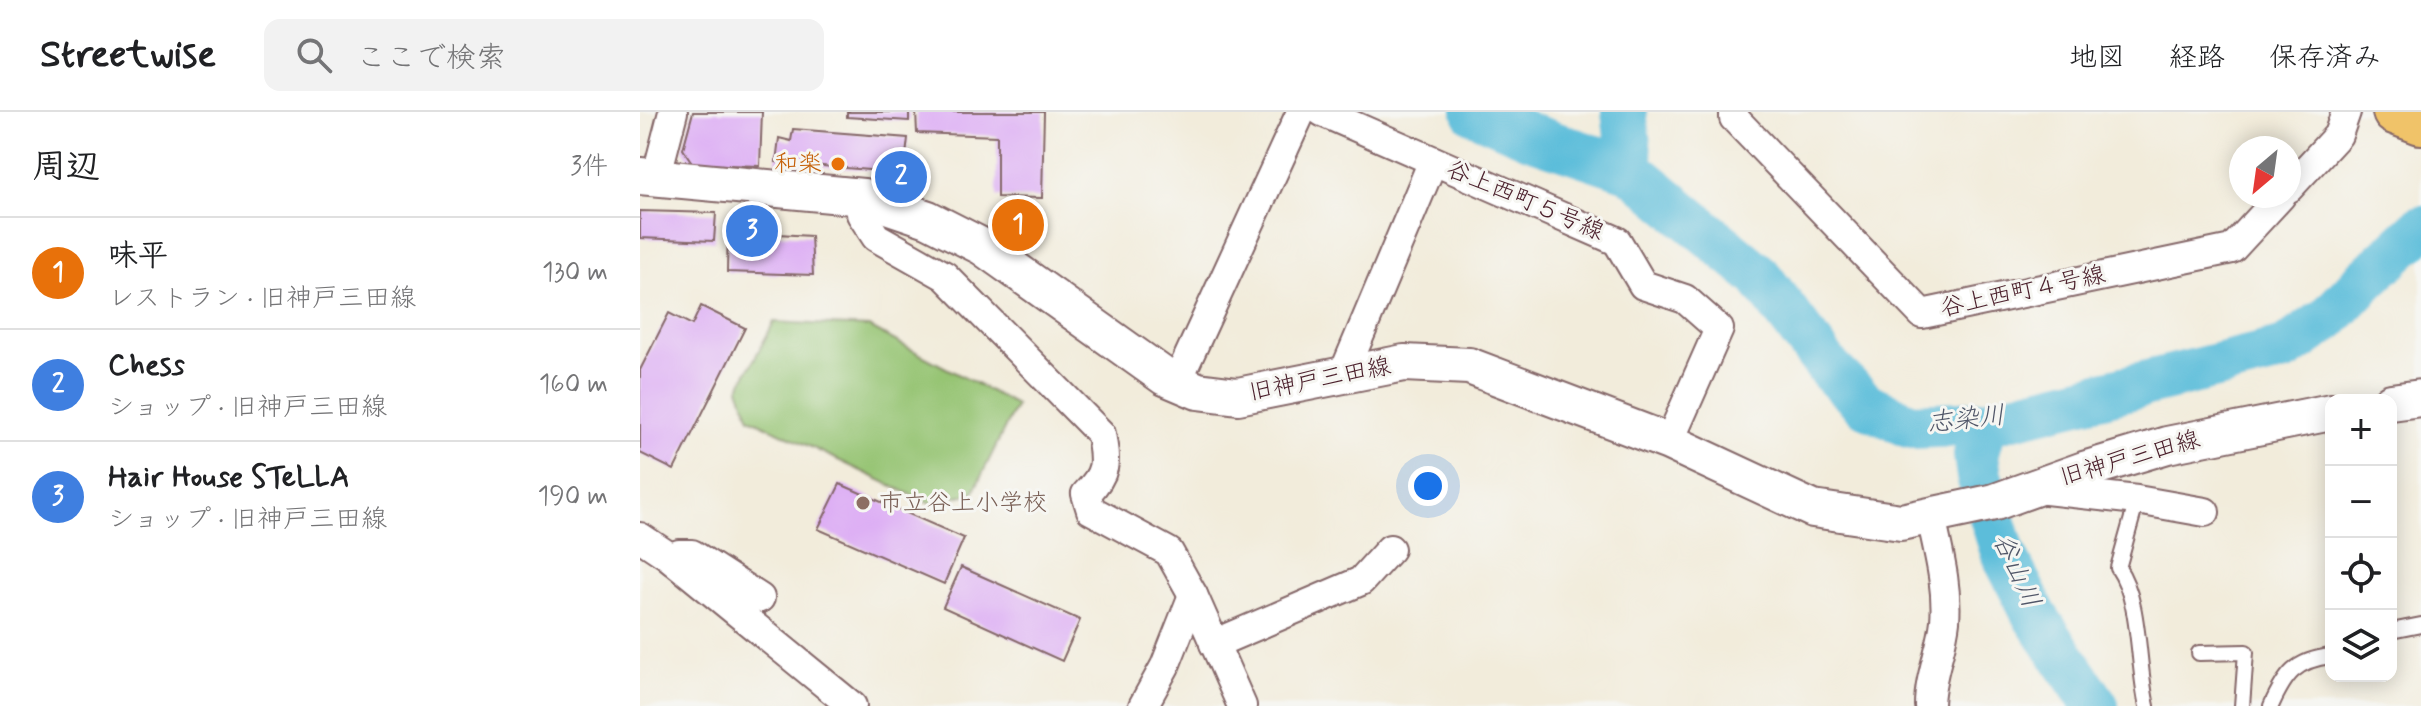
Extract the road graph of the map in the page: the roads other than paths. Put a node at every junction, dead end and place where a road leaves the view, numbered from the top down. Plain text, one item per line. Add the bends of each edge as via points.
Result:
1 (673, 112) edge
2 (1301, 112) edge
3 (1322, 112) edge
4 (1734, 112) edge
5 (2346, 112) edge
6 (2395, 112) edge
7 (2421, 122) edge
8 (1433, 161) junction
9 (2301, 175) edge
10 (648, 177) edge
11 (863, 197) junction
12 (2270, 208) edge
13 (1343, 375) junction
14 (1177, 382) junction
15 (2421, 398) edge
16 (2397, 401) edge
17 (2325, 413) edge
18 (1669, 442) junction
19 (2032, 489) junction
20 (2137, 500) junction
21 (2205, 512) dead end
22 (1932, 517) junction
23 (640, 537) edge
24 (1390, 549) dead end
25 (667, 555) junction
26 (1193, 595) junction
27 (760, 598) dead end
28 (2421, 625) edge
29 (2397, 630) edge
30 (1214, 644) junction
31 (2199, 653) dead end
32 (2325, 658) edge
33 (852, 706) edge
34 (1143, 706) edge
35 (1242, 706) edge
36 (1929, 706) edge
37 (2147, 706) edge
38 (2242, 706) edge
39 (2271, 706) edge

1 - 10 street
2 - 14 street
3 - 8 street, 谷上西町５号線
4 - 12 street, 谷上西町４号線 via 1734,118 1922,314 2232,249
5 - 9 street via 2338,135
6 - 7 main road
8 - 13 street
8 - 18 street, 谷上西町５号線 via 1617,241 1643,285 1685,299 1719,329
10 - 11 street, 旧神戸三田線
11 - 14 street, 旧神戸三田線 via 928,219 983,247
11 - 26 street via 861,214 876,237 945,276 1101,434 1102,477 1086,494 1091,510 1169,552
13 - 14 street, 旧神戸三田線 via 1238,396 1198,391
13 - 18 street, 旧神戸三田線 via 1404,363 1469,366
15 - 16 street
17 - 19 street, 旧神戸三田線 via 2167,445
18 - 22 street, 旧神戸三田線 via 1813,509 1901,522
19 - 20 street
19 - 22 street, 旧神戸三田線
20 - 21 street
20 - 37 lane via 2118,568 2133,600
22 - 36 street via 1946,590
23 - 25 street
24 - 30 street via 1361,581
25 - 27 street via 692,554
25 - 33 street
26 - 30 street
26 - 34 street
28 - 29 lane
30 - 35 street
31 - 38 lane via 2246,652
32 - 39 lane via 2297,665

